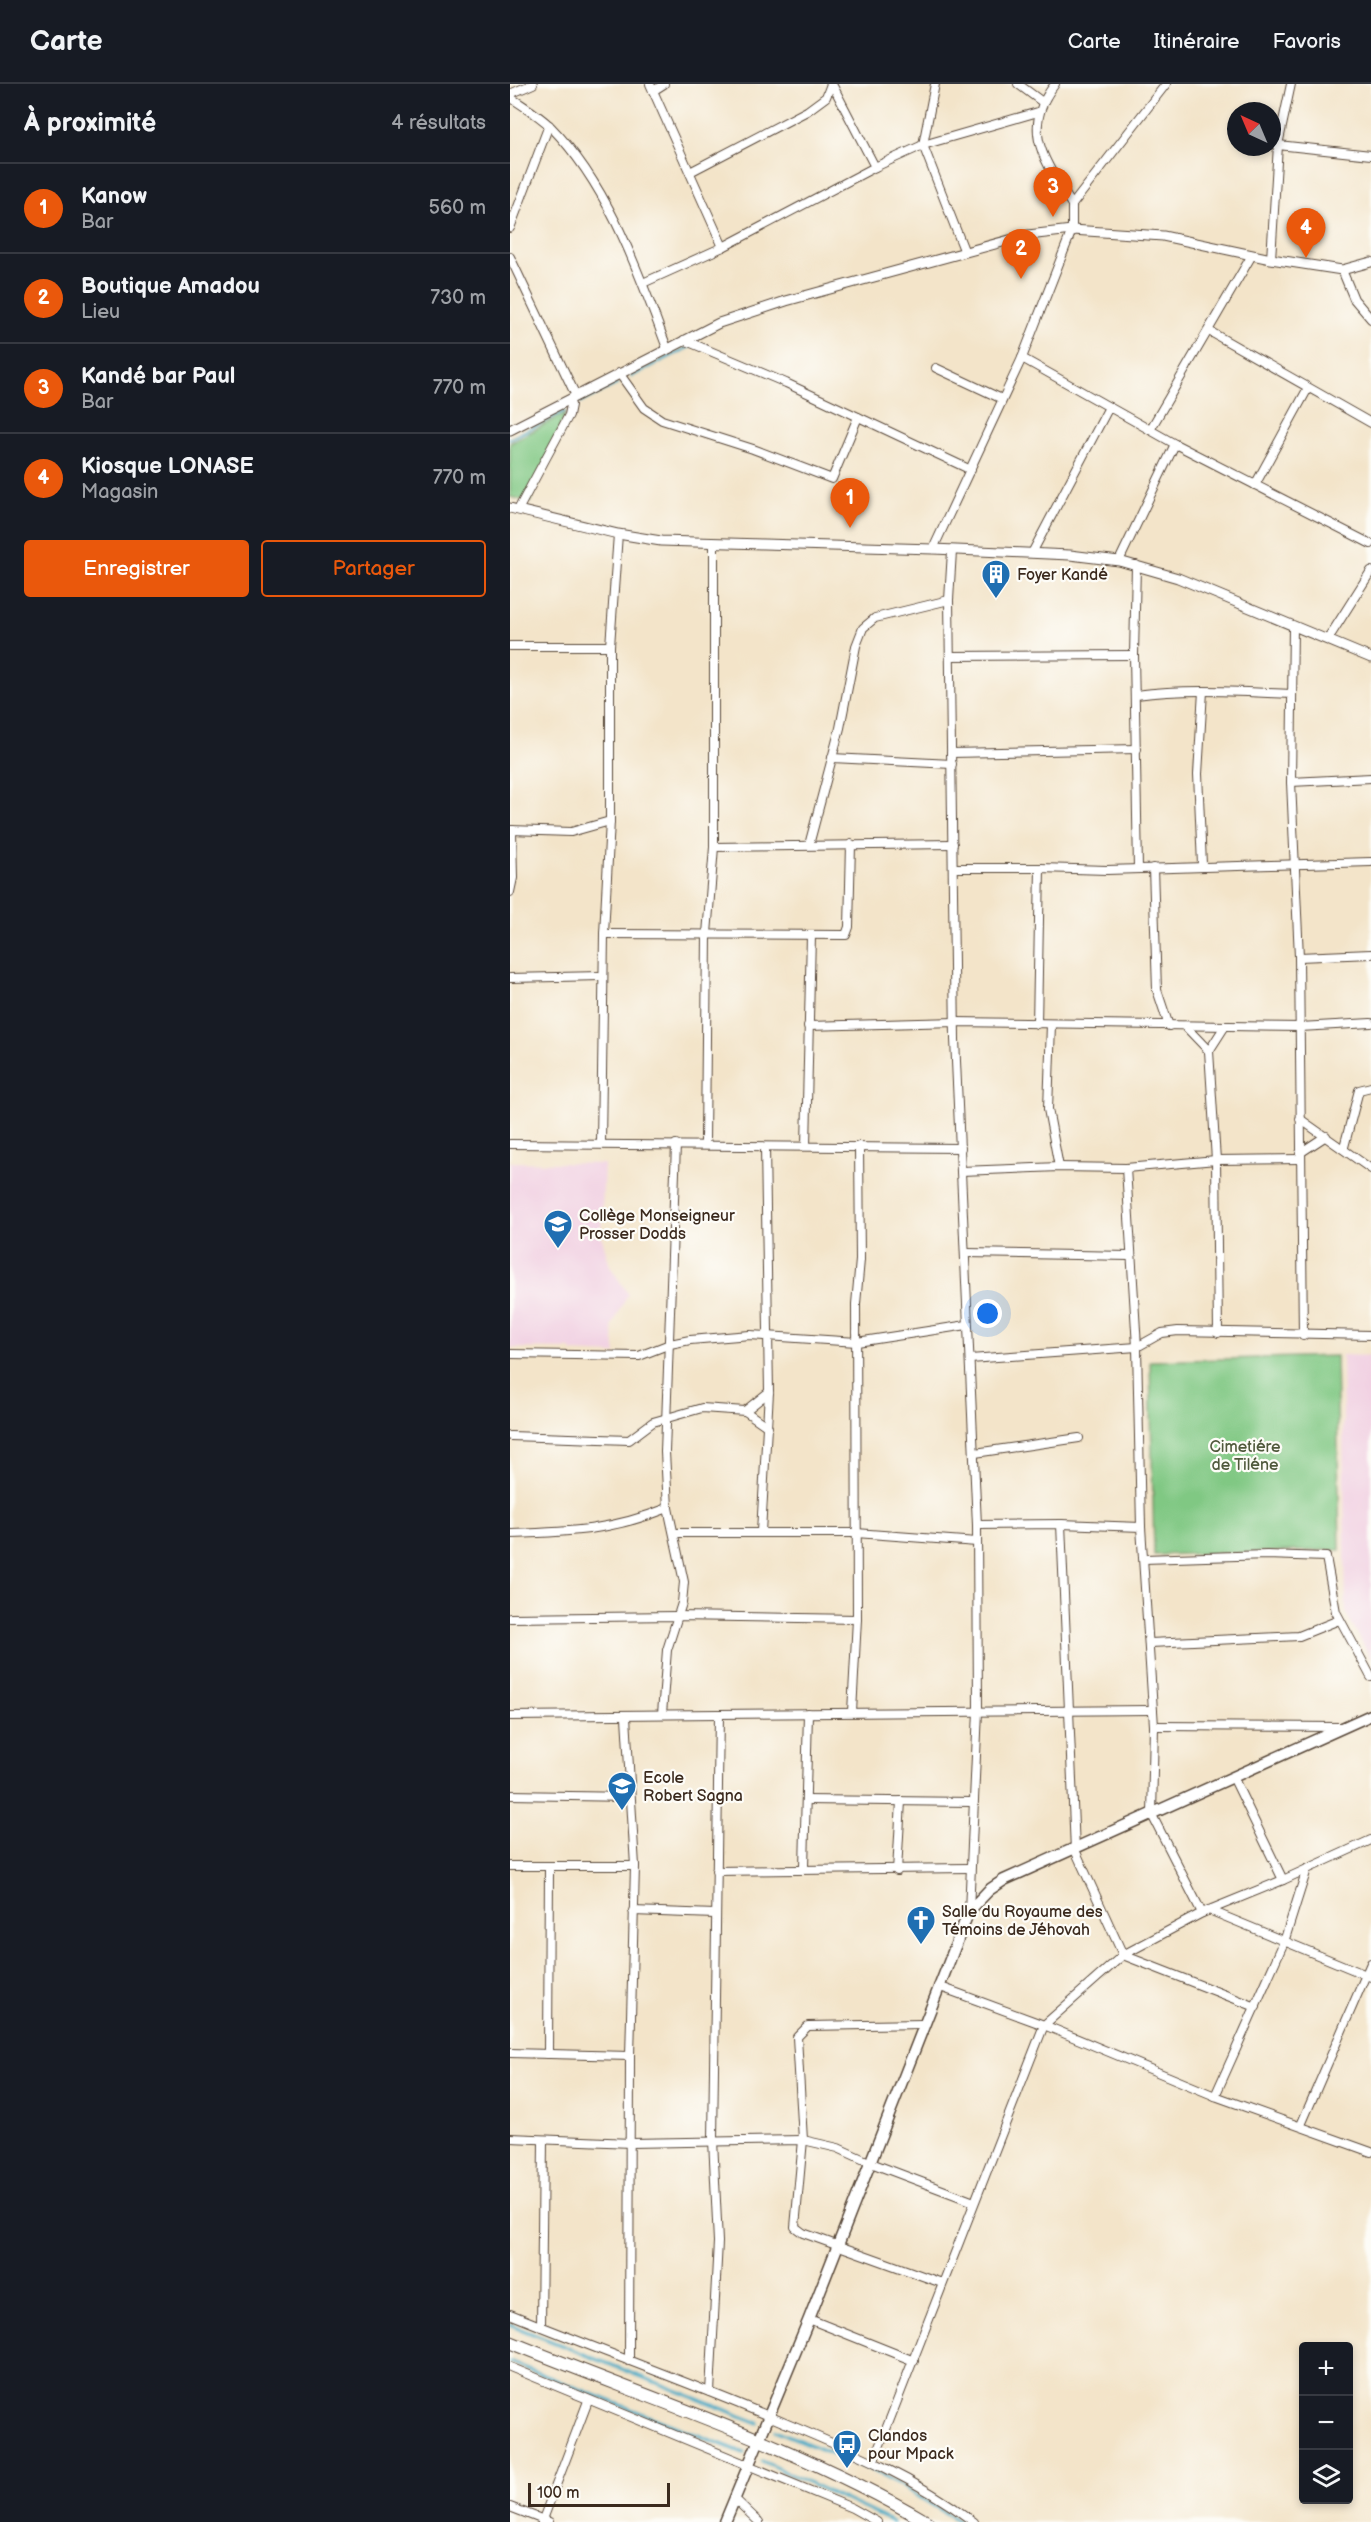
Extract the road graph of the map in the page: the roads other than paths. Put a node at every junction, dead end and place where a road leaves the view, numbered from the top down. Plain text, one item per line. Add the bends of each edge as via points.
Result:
1 (534, 84) edge
2 (664, 84) edge
3 (832, 84) edge
4 (935, 84) edge
5 (1018, 84) edge
6 (1055, 84) edge
7 (1166, 84) edge
8 (1291, 84) edge
9 (651, 87) edge
10 (510, 95) edge
11 (1041, 101) junction
12 (1038, 111) junction
13 (549, 125) junction
14 (1281, 131) edge
15 (923, 145) junction
16 (1281, 145) edge
17 (1371, 155) edge
18 (1277, 156) edge
19 (875, 167) junction
20 (690, 172) junction
21 (1072, 205) junction
22 (510, 228) edge
23 (1072, 230) junction
24 (723, 247) junction
25 (964, 250) junction
26 (1252, 255) junction
27 (510, 257) edge
28 (1271, 259) junction
29 (1371, 261) edge
30 (1342, 270) junction
31 (643, 283) junction
32 (1371, 319) edge
33 (1209, 331) junction
34 (684, 340) junction
35 (667, 348) junction
36 (1022, 358) junction
37 (936, 368) dead end
38 (619, 373) junction
39 (1308, 387) junction
40 (573, 398) junction
41 (1002, 399) junction
42 (1110, 407) junction
43 (858, 417) junction
44 (1371, 423) edge
45 (510, 430) edge
46 (1150, 430) junction
47 (1175, 444) junction
48 (971, 470) junction
49 (1255, 485) junction
50 (514, 509) edge
51 (618, 534) junction
52 (714, 543) junction
53 (1371, 543) edge
54 (933, 549) junction
55 (952, 551) junction
56 (1032, 553) junction
57 (1119, 561) junction
58 (1136, 565) junction
59 (1371, 571) edge
60 (949, 600) junction
61 (1293, 626) junction
62 (1328, 639) junction
63 (510, 646) edge
64 (610, 646) junction
65 (1134, 655) junction
66 (950, 656) junction
67 (1371, 658) edge
68 (1203, 691) junction
69 (1291, 694) junction
70 (1136, 695) junction
71 (1137, 749) junction
72 (951, 753) junction
73 (832, 758) junction
74 (951, 764) junction
75 (1371, 778) edge
76 (1291, 782) junction
77 (610, 821) junction
78 (511, 830) edge
79 (851, 844) junction
80 (953, 844) junction
81 (809, 845) junction
82 (714, 847) junction
83 (1371, 862) edge
84 (1202, 865) junction
85 (1296, 865) junction
86 (953, 868) junction
87 (1040, 868) junction
88 (1154, 868) junction
89 (1138, 869) junction
90 (510, 892) edge
91 (604, 934) junction
92 (707, 934) junction
93 (811, 935) junction
94 (1371, 954) edge
95 (1299, 957) junction
96 (602, 976) junction
97 (510, 978) edge
98 (956, 1022) junction
99 (1371, 1023) edge
100 (1037, 1024) junction
101 (1051, 1024) junction
102 (808, 1026) junction
103 (1169, 1026) junction
104 (1185, 1026) junction
105 (1225, 1026) junction
106 (1300, 1027) junction
107 (1209, 1051) junction
108 (1371, 1087) edge
109 (1300, 1119) junction
110 (1326, 1136) junction
111 (510, 1144) edge
112 (601, 1144) junction
113 (676, 1144) junction
114 (705, 1144) junction
115 (806, 1146) junction
116 (859, 1146) junction
117 (765, 1147) junction
118 (1344, 1147) junction
119 (961, 1148) junction
120 (1300, 1156) junction
121 (1216, 1160) junction
122 (1059, 1167) junction
123 (1126, 1168) junction
124 (1371, 1169) edge
125 (962, 1172) junction
126 (967, 1252) junction
127 (1129, 1256) junction
128 (967, 1325) junction
129 (1218, 1333) junction
130 (1371, 1335) edge
131 (1303, 1336) junction
132 (767, 1337) junction
133 (857, 1342) junction
134 (670, 1344) junction
135 (1137, 1347) junction
136 (510, 1354) edge
137 (970, 1359) junction
138 (769, 1392) junction
139 (745, 1411) junction
140 (665, 1418) junction
141 (768, 1427) junction
142 (510, 1436) edge
143 (1079, 1438) dead end
144 (975, 1453) junction
145 (668, 1508) junction
146 (1060, 1524) junction
147 (977, 1526) junction
148 (1141, 1527) junction
149 (761, 1532) junction
150 (674, 1533) junction
151 (856, 1533) junction
152 (510, 1534) edge
153 (977, 1542) junction
154 (1144, 1559) junction
155 (677, 1616) junction
156 (510, 1618) edge
157 (857, 1619) junction
158 (1339, 1620) junction
159 (1150, 1642) junction
160 (1371, 1677) edge
161 (1152, 1710) junction
162 (978, 1711) junction
163 (852, 1712) junction
164 (1070, 1712) junction
165 (808, 1713) junction
166 (662, 1714) junction
167 (719, 1714) junction
168 (1371, 1715) edge
169 (510, 1716) edge
170 (626, 1717) junction
171 (1154, 1726) junction
172 (1347, 1726) junction
173 (1234, 1779) junction
174 (510, 1796) edge
175 (630, 1797) junction
176 (806, 1800) junction
177 (901, 1801) junction
178 (972, 1802) junction
179 (1152, 1815) junction
180 (1371, 1840) edge
181 (1075, 1850) junction
182 (510, 1866) edge
183 (635, 1866) junction
184 (549, 1867) junction
185 (804, 1868) junction
186 (969, 1868) junction
187 (1307, 1869) junction
188 (716, 1871) junction
189 (897, 1871) junction
190 (1283, 1880) junction
191 (633, 1911) junction
192 (969, 1911) junction
193 (1205, 1911) junction
194 (715, 1914) junction
195 (1284, 1942) junction
196 (1123, 1955) junction
197 (1371, 1963) edge
198 (1369, 1976) edge
199 (938, 1986) junction
200 (1256, 2007) junction
201 (923, 2024) junction
202 (1044, 2025) junction
203 (510, 2053) edge
204 (548, 2055) junction
205 (630, 2056) junction
206 (1215, 2096) junction
207 (1301, 2125) junction
208 (510, 2138) edge
209 (543, 2139) junction
210 (713, 2140) junction
211 (803, 2140) junction
212 (631, 2143) junction
213 (1371, 2152) edge
214 (871, 2163) junction
215 (974, 2202) junction
216 (837, 2246) junction
217 (942, 2283) junction
218 (510, 2314) edge
219 (809, 2319) junction
220 (541, 2327) junction
221 (510, 2342) edge
222 (629, 2361) junction
223 (914, 2361) junction
224 (510, 2367) edge
225 (710, 2392) junction
226 (588, 2400) junction
227 (768, 2415) junction
228 (758, 2441) junction
229 (874, 2460) junction
230 (748, 2466) junction
231 (735, 2499) junction
232 (510, 2507) edge
233 (545, 2521) edge
234 (725, 2522) edge
235 (759, 2522) edge
236 (878, 2522) edge
237 (927, 2522) edge
238 (974, 2522) edge

1 - 10 street
2 - 9 street
3 - 19 street
3 - 20 street via 825,97 807,111
4 - 15 street
5 - 11 street
6 - 11 street
7 - 21 street
8 - 14 street
9 - 20 street
10 - 13 street
11 - 12 street
12 - 15 street
12 - 21 street via 1037,127 1044,156
13 - 22 street
13 - 31 street via 594,181
15 - 19 street
15 - 25 street
16 - 17 street
18 - 28 street
19 - 24 street
20 - 24 street
21 - 23 street
23 - 25 street
23 - 26 street via 1163,236
23 - 36 street
24 - 31 street
25 - 34 street via 786,301 719,323
26 - 28 street
26 - 33 street
27 - 40 street
28 - 30 street
29 - 30 street
30 - 32 street via 1354,299
31 - 35 street
33 - 39 street
33 - 46 street
34 - 35 street
34 - 43 street
35 - 38 street
36 - 41 street
36 - 42 street
37 - 41 street
38 - 40 street
38 - 43 street via 650,414 832,479
39 - 44 street
39 - 49 street
40 - 45 street
40 - 50 street via 569,415
41 - 48 street
42 - 46 street
42 - 56 street
43 - 48 street
46 - 47 street
47 - 49 street
47 - 57 street
48 - 54 street
49 - 53 street
50 - 51 street
51 - 52 street
51 - 64 street
52 - 54 street
52 - 82 street
54 - 55 street
55 - 56 street
55 - 60 street
56 - 57 street
57 - 58 street
58 - 61 street via 1178,578
58 - 65 street
59 - 62 street
60 - 66 street
60 - 73 street via 875,618 863,628
61 - 62 street
61 - 69 street
62 - 67 street
63 - 64 street
64 - 77 street
65 - 66 street
65 - 70 street
66 - 72 street
68 - 69 street
68 - 70 street
68 - 84 street via 1198,774
69 - 76 street
70 - 71 street
71 - 72 street
71 - 89 street
72 - 74 street
73 - 74 street
73 - 81 street
74 - 80 street
75 - 76 street
76 - 85 street
77 - 78 street via 571,832
77 - 91 street
78 - 90 street
79 - 80 street
79 - 81 street
79 - 93 street via 849,933
80 - 86 street
81 - 82 street
82 - 92 street
83 - 85 street
84 - 85 street
84 - 88 street
85 - 95 street
86 - 87 street
86 - 98 street
87 - 89 street
87 - 100 street
88 - 89 street
88 - 103 street via 1157,990
91 - 92 street
91 - 96 street
92 - 93 street
92 - 114 street
93 - 102 street
94 - 95 street
95 - 106 street
96 - 97 street
96 - 112 street
98 - 100 street
98 - 102 street
98 - 119 street
99 - 106 street
100 - 101 street
101 - 103 street
101 - 122 street via 1048,1108
102 - 115 street
103 - 104 street
104 - 105 street
104 - 107 street
105 - 106 street
105 - 107 street
106 - 109 street
107 - 121 street
108 - 118 street via 1359,1090
109 - 110 street
109 - 120 street
110 - 118 street
110 - 120 street
111 - 112 street
112 - 113 street
113 - 114 street
113 - 134 street
114 - 117 street
115 - 116 street
115 - 117 street
116 - 119 street
116 - 133 street
117 - 132 street
118 - 124 street
119 - 125 street
120 - 121 street
120 - 131 street
121 - 123 street
121 - 129 street
122 - 123 street
122 - 125 street
123 - 127 street
125 - 126 street
126 - 127 street
126 - 128 street
127 - 135 street
128 - 133 street
128 - 137 street
129 - 131 street
129 - 135 street via 1162,1333
130 - 131 street
132 - 133 street
132 - 134 street via 750,1335
132 - 138 street
133 - 151 street
134 - 136 street via 639,1356
134 - 140 street
135 - 137 street
135 - 148 street
137 - 144 street
138 - 139 street
138 - 141 street
139 - 140 street via 702,1408
139 - 141 street
140 - 142 street via 629,1440
140 - 145 street
141 - 149 street
143 - 144 street
144 - 147 street
145 - 150 street
145 - 152 street via 585,1532
146 - 147 street
146 - 148 street
146 - 164 street
147 - 153 street
148 - 154 street
149 - 150 street
149 - 151 street
150 - 155 street via 684,1582
151 - 153 street
151 - 157 street
153 - 162 street
154 - 158 street via 1322,1555 1328,1561
154 - 159 street
155 - 156 street
155 - 157 street
155 - 166 street via 667,1650
157 - 163 street
158 - 159 street via 1299,1636
158 - 160 street
159 - 161 street
161 - 164 street
161 - 171 street
162 - 163 street
162 - 164 street
162 - 178 street
163 - 165 street
164 - 181 street
165 - 167 street
165 - 176 street
166 - 167 street
166 - 170 street
167 - 188 street
168 - 172 main road
169 - 170 street
170 - 175 street
171 - 172 street
171 - 179 street
172 - 173 main road
173 - 179 main road
173 - 190 street
174 - 175 street
175 - 183 street
176 - 177 street
176 - 185 street
177 - 178 street
177 - 189 street
178 - 186 street
179 - 181 main road
179 - 193 street
180 - 187 street
181 - 192 main road via 1004,1880 988,1890
181 - 196 street
182 - 184 street
183 - 184 street
183 - 191 street
184 - 204 street
185 - 188 street
185 - 189 street
186 - 189 street
186 - 192 street
187 - 190 street
187 - 195 street
188 - 194 street
190 - 193 street
191 - 194 street
191 - 205 street
192 - 199 main road
193 - 195 street
193 - 196 street
194 - 210 street
195 - 198 street
195 - 200 street
196 - 200 street
196 - 202 street
197 - 198 street
198 - 207 street
199 - 201 main road
199 - 202 street
200 - 206 street
201 - 211 street via 808,2026 801,2030 797,2037
201 - 214 main road
202 - 206 street
202 - 215 street
203 - 204 street
204 - 205 street
205 - 212 street
206 - 207 street
207 - 213 street
208 - 209 street
209 - 212 street
209 - 220 street
210 - 211 street
210 - 212 street
210 - 225 street via 718,2242
211 - 214 street via 838,2148
211 - 216 street via 795,2227
212 - 222 street
214 - 215 street
214 - 216 main road
215 - 217 street
216 - 217 street
216 - 219 main road
217 - 223 street
218 - 220 street
219 - 223 street
219 - 227 main road
220 - 222 street
221 - 228 highway
222 - 225 street
223 - 229 street
224 - 226 street
225 - 227 street
226 - 230 street
226 - 233 street
227 - 228 main road
227 - 229 street
228 - 230 main road
228 - 237 highway via 860,2485
229 - 238 street via 921,2485
230 - 231 main road
230 - 236 street
231 - 234 main road
231 - 235 street
232 - 233 street

